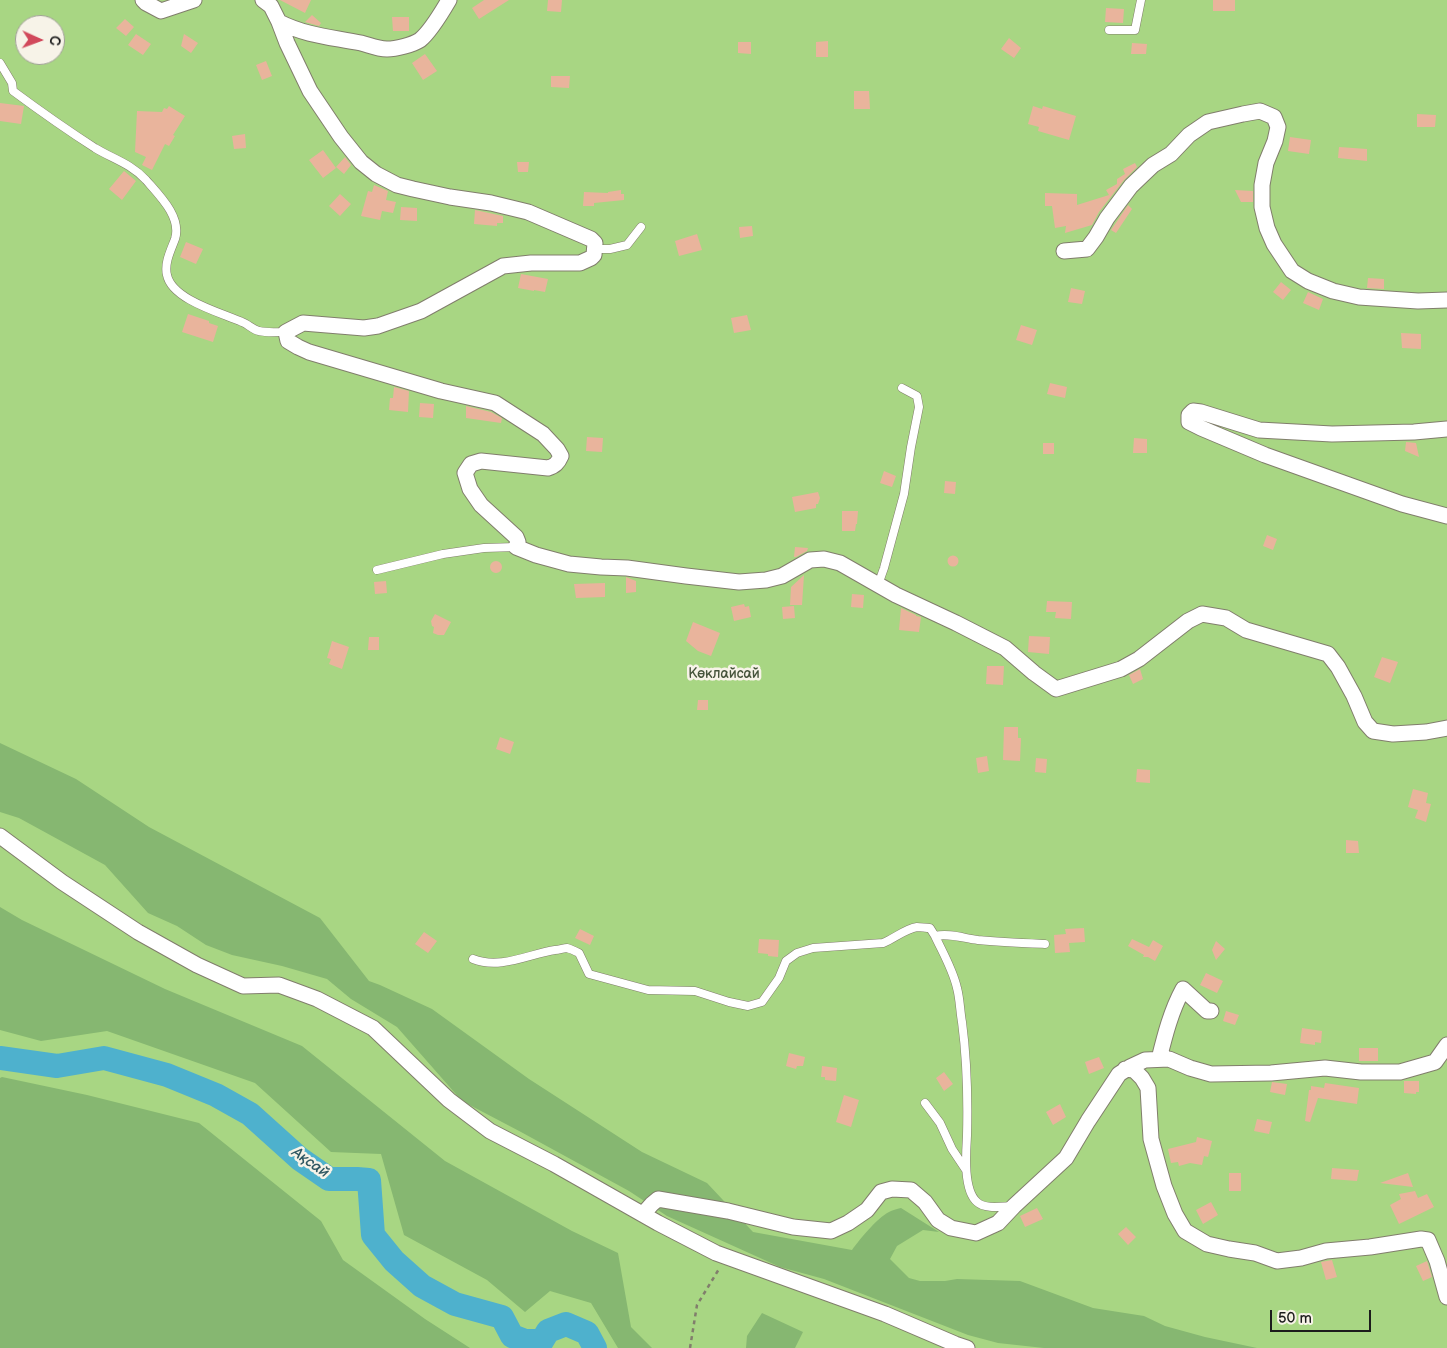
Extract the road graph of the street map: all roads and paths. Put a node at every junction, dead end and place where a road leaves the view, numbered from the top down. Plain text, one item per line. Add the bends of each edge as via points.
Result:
1 (144, 0) edge
2 (194, 0) edge
3 (262, 0) edge
4 (449, 0) edge
5 (1141, 0) edge
6 (280, 22) junction
7 (1108, 30) dead end
8 (0, 63) edge
9 (641, 227) dead end
10 (595, 249) junction
11 (1064, 251) dead end
12 (1447, 300) edge
13 (286, 332) junction
14 (902, 388) dead end
15 (1447, 430) edge
16 (1447, 516) edge
17 (516, 547) junction
18 (377, 570) dead end
19 (878, 585) junction
20 (1447, 728) edge
21 (0, 836) edge
22 (935, 936) junction
23 (1045, 944) dead end
24 (473, 959) dead end
25 (1211, 1011) dead end
26 (1447, 1045) edge
27 (1159, 1059) junction
28 (1125, 1069) junction
29 (925, 1103) dead end
30 (967, 1172) junction
31 (1014, 1206) junction
32 (643, 1214) junction
33 (726, 1257) junction
34 (1447, 1297) edge
35 (690, 1348) edge
36 (967, 1348) edge

1 - 2 street via 161,11
3 - 6 street via 271,6
4 - 6 street via 419,40 388,49 315,35
5 - 7 lane via 1134,30
6 - 10 street via 310,91 341,137 361,162 376,174 397,185 528,212 591,239 595,242
8 - 13 lane via 14,91 71,133 136,170 170,209 176,228 167,258 166,275 172,286 197,302 258,331
9 - 10 lane via 628,245
10 - 13 street via 591,258 580,263 503,266 421,310 378,326 364,328 303,323
11 - 12 street via 1086,249 1131,186 1153,165 1171,154 1188,135 1208,122 1260,111 1274,117 1278,127 1266,163 1262,208 1274,244 1292,271 1333,292 1359,298
13 - 17 street via 288,341 310,352 372,372 495,403 543,434 561,456 553,467 481,461 471,464 465,473 470,489 481,505 516,537
14 - 19 lane via 917,396 919,407 904,494
15 - 16 street via 1332,434 1258,430 1201,412 1194,411 1189,415 1189,422 1266,455 1402,504
17 - 18 lane via 443,554
17 - 19 street via 568,564 739,582 782,576 810,560 824,559 840,563
19 - 20 street via 1006,648 1056,689 1121,669 1202,614 1226,618 1246,630 1328,654 1373,731 1393,734
21 - 32 street via 138,932 197,965 243,986 279,984 317,999 373,1028 449,1100 490,1131
22 - 23 lane via 945,934 977,940
22 - 24 lane via 930,928 916,927 883,943 813,948 797,953 786,961 779,978 762,1002 748,1006 695,991 648,990 589,974 578,953 568,948 500,962
22 - 30 lane via 957,987 966,1057
25 - 27 street via 1183,989 1175,1004
26 - 27 street via 1435,1062 1400,1072 1325,1068 1211,1074 1169,1059
27 - 28 street via 1146,1060
28 - 31 street via 1066,1158
28 - 34 street via 1134,1070 1148,1088 1151,1139 1164,1186 1185,1231 1207,1244 1255,1253 1277,1261 1326,1251 1428,1240 1438,1261
29 - 30 lane
30 - 31 lane via 971,1193 977,1202 988,1207
31 - 32 street via 998,1223 976,1233 951,1228 938,1220 911,1190 881,1192 866,1210 831,1231 793,1227 658,1199
32 - 33 street
33 - 35 path via 696,1305
33 - 36 street via 885,1314

